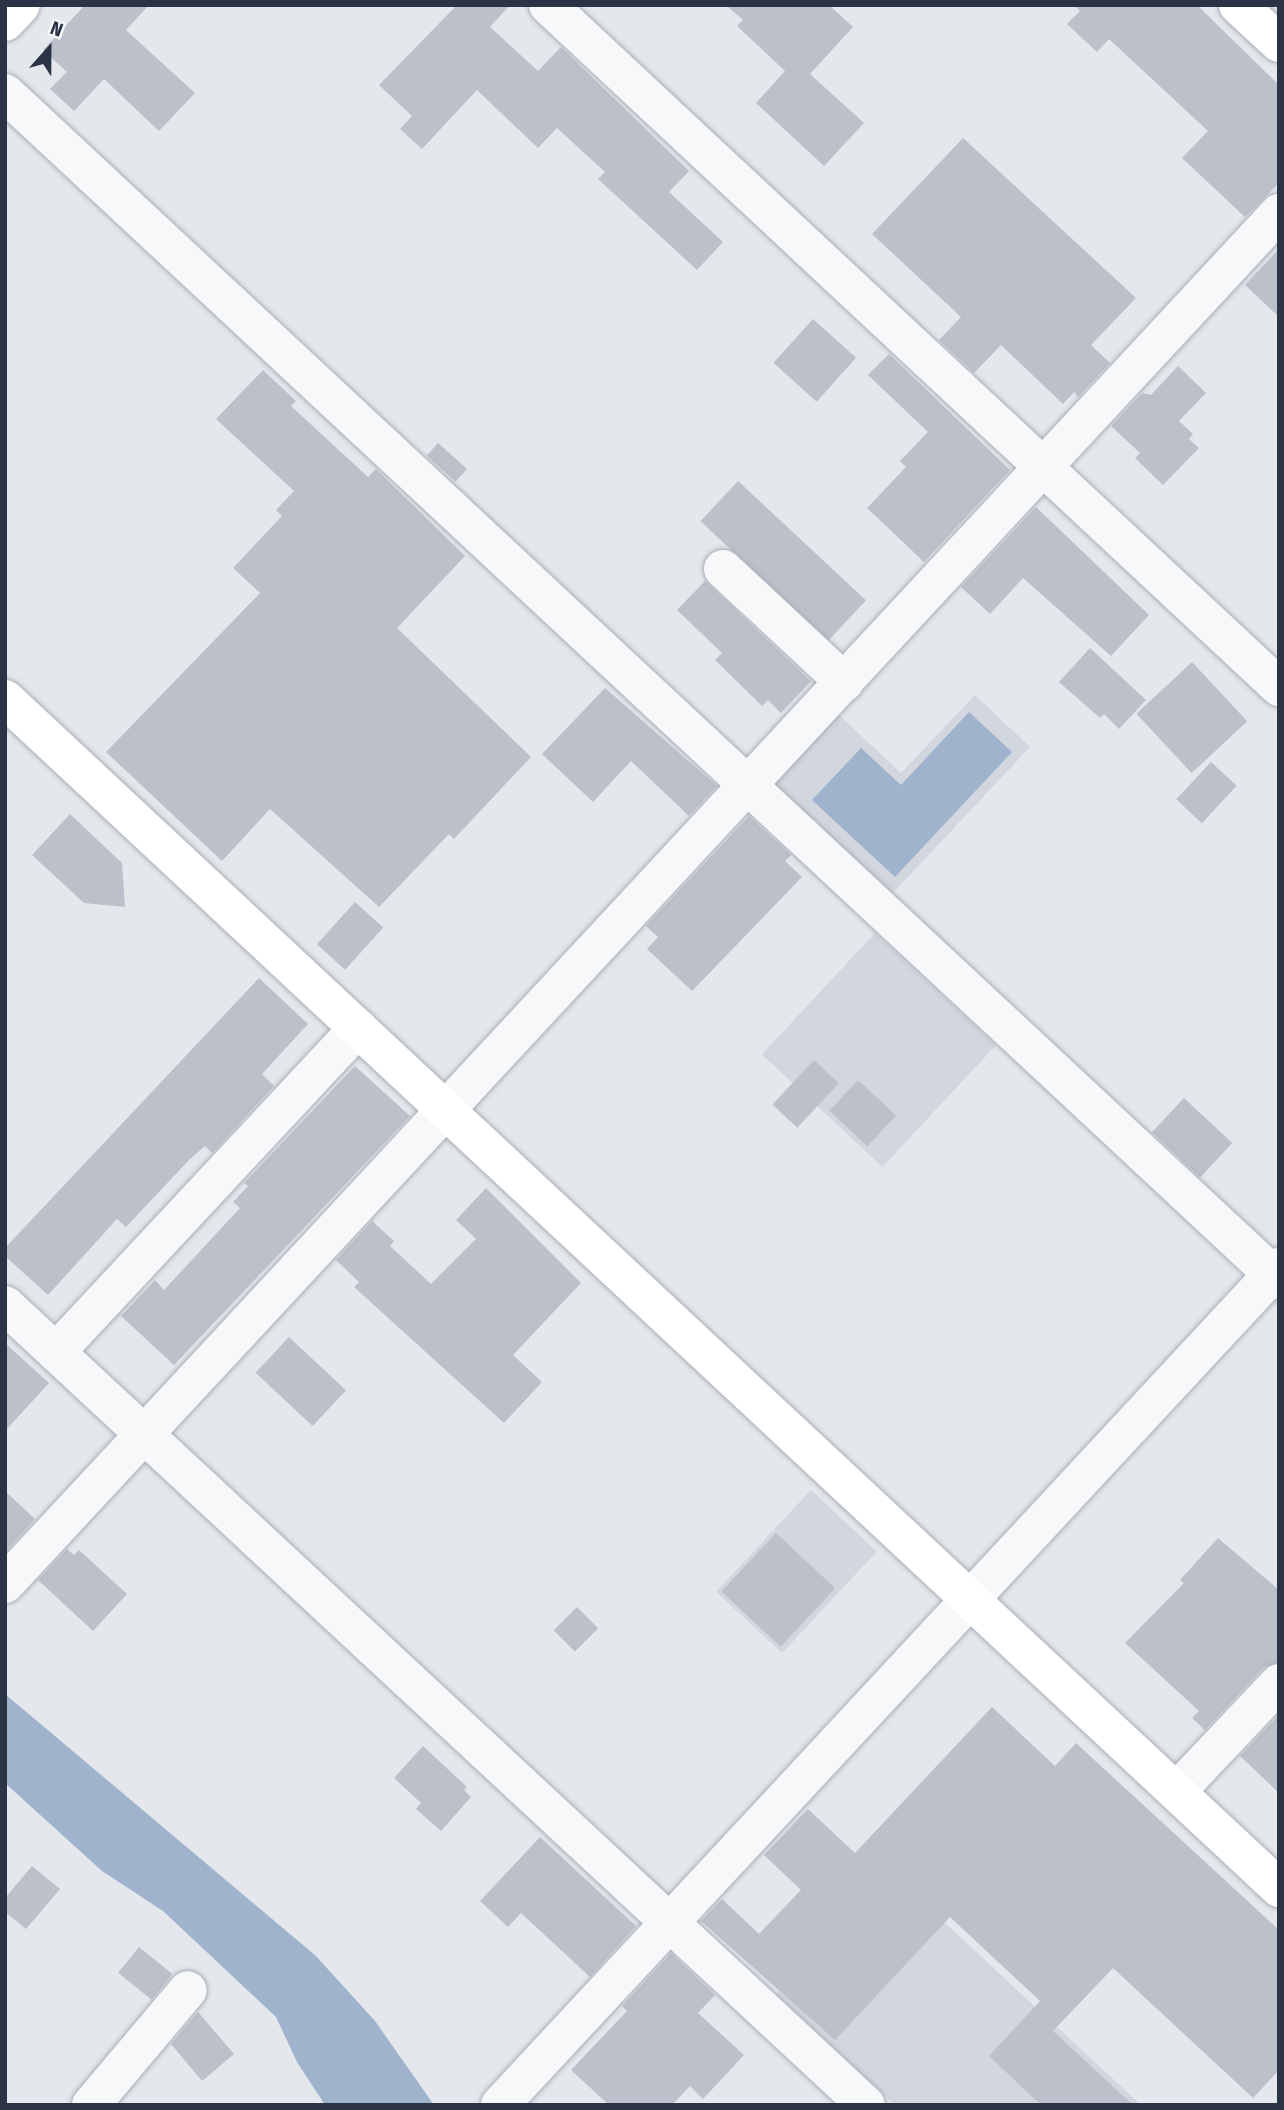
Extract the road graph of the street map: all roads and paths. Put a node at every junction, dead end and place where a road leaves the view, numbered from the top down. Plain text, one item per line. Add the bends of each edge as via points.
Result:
1 (21, 5) edge
2 (548, 5) edge
3 (1238, 5) edge
4 (5, 22) edge
5 (1279, 43) edge
6 (5, 93) edge
7 (1279, 214) edge
8 (1043, 467) junction
9 (723, 569) dead end
10 (844, 681) junction
11 (1279, 687) edge
12 (5, 699) edge
13 (746, 786) junction
14 (358, 1028) junction
15 (445, 1110) junction
16 (1277, 1274) edge
17 (5, 1305) edge
18 (56, 1352) junction
19 (144, 1434) junction
20 (5, 1584) edge
21 (970, 1599) junction
22 (1279, 1683) edge
23 (1176, 1792) junction
24 (1274, 1873) edge
25 (670, 1922) junction
26 (188, 1990) dead end
27 (91, 2105) edge
28 (500, 2105) edge
29 (866, 2105) edge

1 - 4 street
2 - 8 street
3 - 5 street
6 - 13 street
7 - 8 street
8 - 10 street
8 - 11 street
9 - 10 street
10 - 13 street
12 - 14 street
13 - 15 street
13 - 16 street
14 - 15 street
14 - 18 street
15 - 19 street
15 - 21 street
16 - 21 street
17 - 18 street
18 - 19 street
19 - 20 street
19 - 25 street
21 - 23 street
21 - 25 street
22 - 23 street
23 - 24 street
25 - 28 street
25 - 29 street
26 - 27 street

